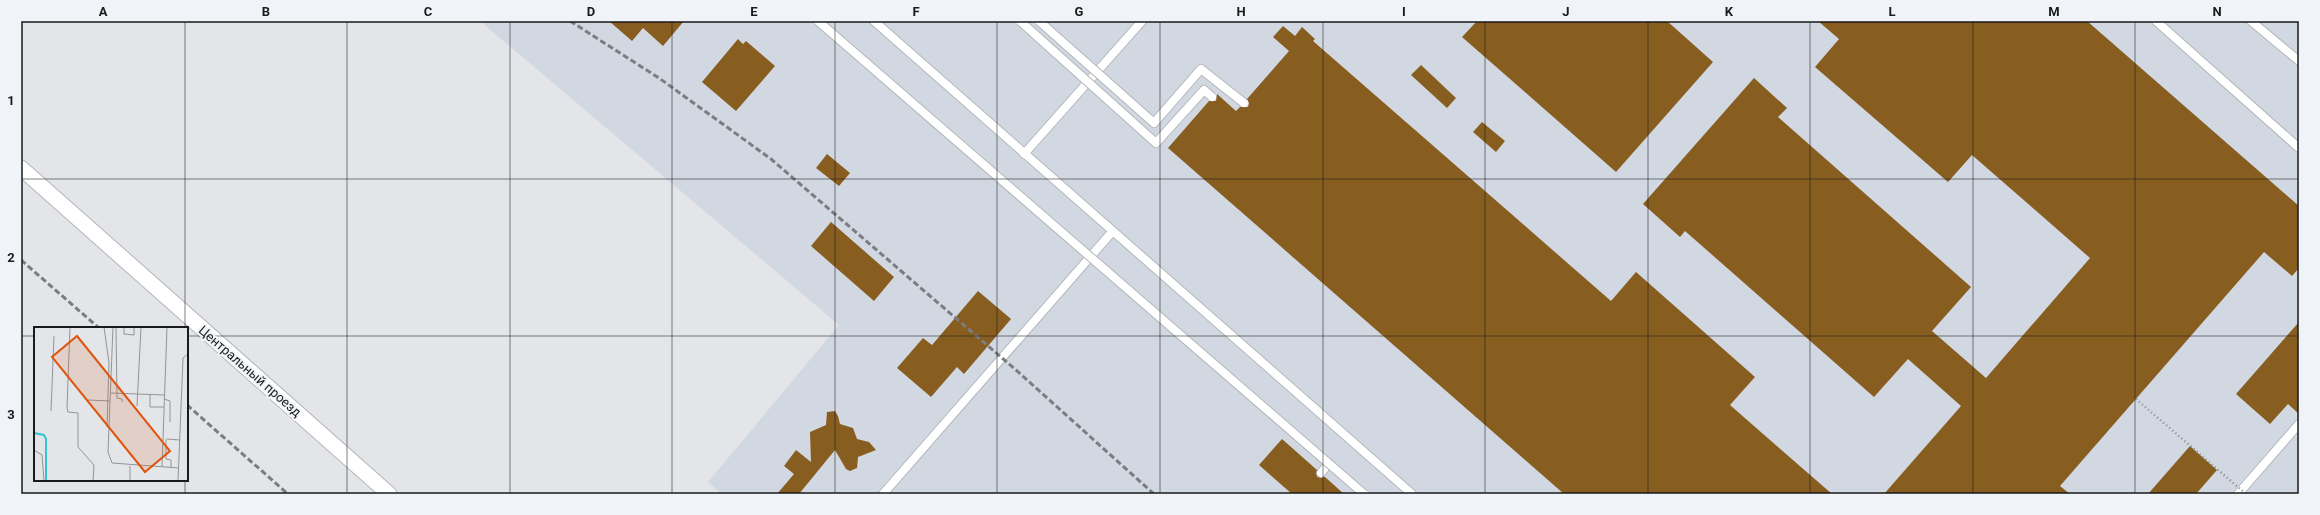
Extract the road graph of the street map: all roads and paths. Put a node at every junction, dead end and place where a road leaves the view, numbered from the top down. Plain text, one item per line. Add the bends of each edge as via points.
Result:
1 (818, 21) edge
2 (874, 21) edge
3 (1020, 21) edge
4 (1039, 21) edge
5 (1142, 21) edge
6 (2156, 21) edge
7 (2251, 21) edge
8 (2299, 61) edge
9 (1212, 97) dead end
10 (1244, 103) dead end
11 (2299, 148) edge
12 (1024, 154) junction
13 (21, 168) edge
14 (1112, 232) junction
15 (2136, 399) dead end
16 (2299, 424) edge
17 (1329, 463) junction
18 (1321, 473) dead end
19 (389, 494) edge
20 (883, 494) edge
21 (1364, 494) edge
22 (1412, 494) edge
23 (2238, 494) edge
24 (2246, 494) edge

1 - 17 lane, bridge
2 - 12 lane
3 - 9 lane, bridge via 1156,143 1204,90
4 - 10 lane, bridge via 1154,123 1202,69
5 - 12 lane
6 - 11 lane
7 - 8 lane
12 - 14 lane
13 - 19 street, Центральный проезд
14 - 20 lane
14 - 22 lane
15 - 24 path, bridge
16 - 23 lane
17 - 18 lane
17 - 21 lane, bridge

